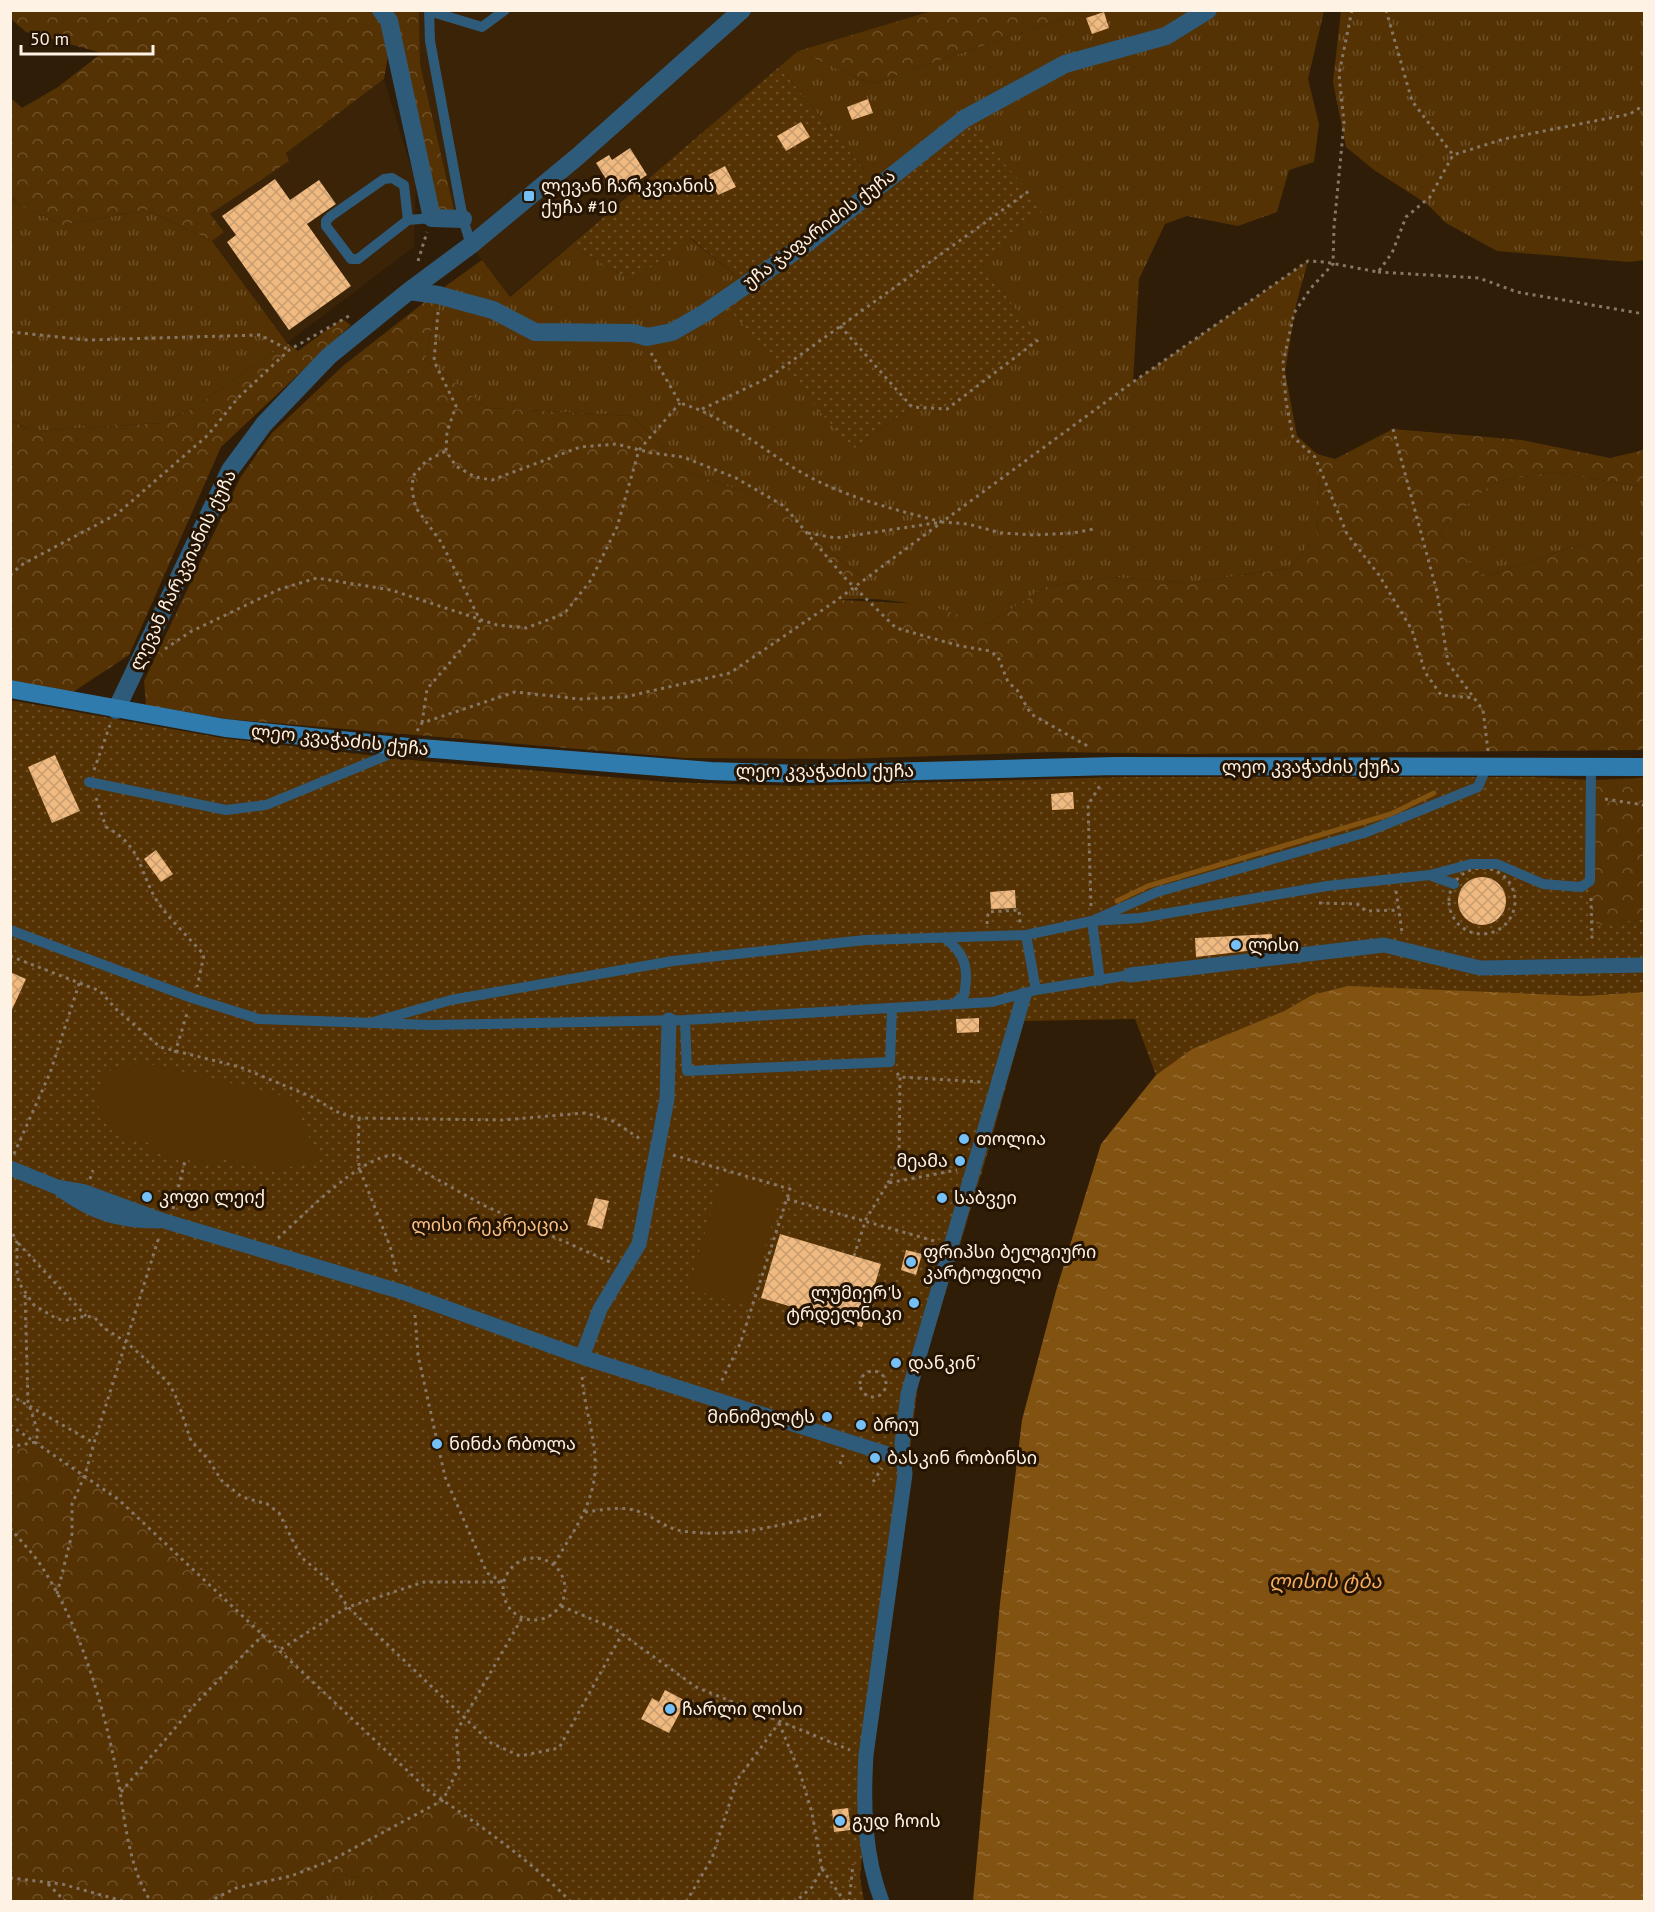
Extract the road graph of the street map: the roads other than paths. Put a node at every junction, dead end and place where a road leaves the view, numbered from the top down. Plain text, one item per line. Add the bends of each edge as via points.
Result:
1 (381, 10) edge
2 (505, 10) edge
3 (742, 10) edge
4 (1208, 10) edge
5 (429, 11) edge
6 (432, 218) junction
7 (463, 219) junction
8 (408, 220) junction
9 (471, 245) junction
10 (409, 291) junction
11 (10, 689) edge
12 (116, 710) junction
13 (408, 747) junction
14 (1644, 767) edge
15 (1486, 768) junction
16 (1591, 768) junction
17 (89, 782) road end
18 (1430, 875) junction
19 (1454, 884) road end
20 (1092, 921) junction
21 (10, 930) edge
22 (1026, 935) junction
23 (946, 939) junction
24 (1644, 965) edge
25 (1130, 975) joint
26 (1100, 981) junction
27 (1030, 993) junction
28 (955, 1003) junction
29 (892, 1008) junction
30 (669, 1020) junction
31 (685, 1020) junction
32 (373, 1022) junction
33 (10, 1168) edge
34 (582, 1357) junction
35 (903, 1459) junction
36 (882, 1902) edge

1 - 6 street via 389,21
2 - 5 lane via 482,27
3 - 9 street, ლევან ჩარკვიანის ქუჩა via 578,157
4 - 10 street, უჩა ჯაფარიძის ქუჩა via 1166,36 1065,64 964,118 807,243 672,332 646,337 633,333 535,332 493,310
5 - 7 lane via 430,41
6 - 7 street
6 - 8 lane
7 - 9 lane
8 - 8 lane via 358,259 351,259 326,226 331,216 384,179 392,178 404,185
9 - 10 street, ლევან ჩარკვიანის ქუჩა
10 - 12 street, ლევან ჩარკვიანის ქუჩა via 329,357 264,424 230,470
11 - 12 main road, ლეო კვაჭაძის ქუჩა
12 - 13 main road, ლეო კვაჭაძის ქუჩა via 225,728
13 - 15 main road, ლეო კვაჭაძის ქუჩა via 769,773 1116,766
13 - 17 lane via 266,805 226,810
14 - 16 main road, ლეო კვაჭაძის ქუჩა
15 - 16 main road, ლეო კვაჭაძის ქუჩა
15 - 20 lane via 1478,787 1401,820 1157,892
16 - 18 lane via 1590,881 1581,887 1543,884 1497,864 1471,864
18 - 19 lane
18 - 20 lane via 1140,918
20 - 22 lane
20 - 26 lane
21 - 32 lane via 192,999 259,1019
22 - 23 lane
22 - 27 lane
23 - 28 lane via 960,950 965,964 964,995
23 - 32 lane via 865,940 674,961 451,1000
24 - 25 street via 1480,968 1384,945
25 - 26 lane
26 - 27 lane
27 - 28 lane via 992,1002
27 - 35 street via 998,1083 908,1394
28 - 29 lane
29 - 31 lane
29 - 31 lane via 890,1062 687,1071
30 - 31 lane
30 - 32 lane via 431,1025
30 - 34 street via 667,1099 639,1245 600,1309
33 - 34 street via 57,1187 85,1192 167,1222 408,1295
34 - 35 street
35 - 36 street via 905,1474 866,1755 865,1822

